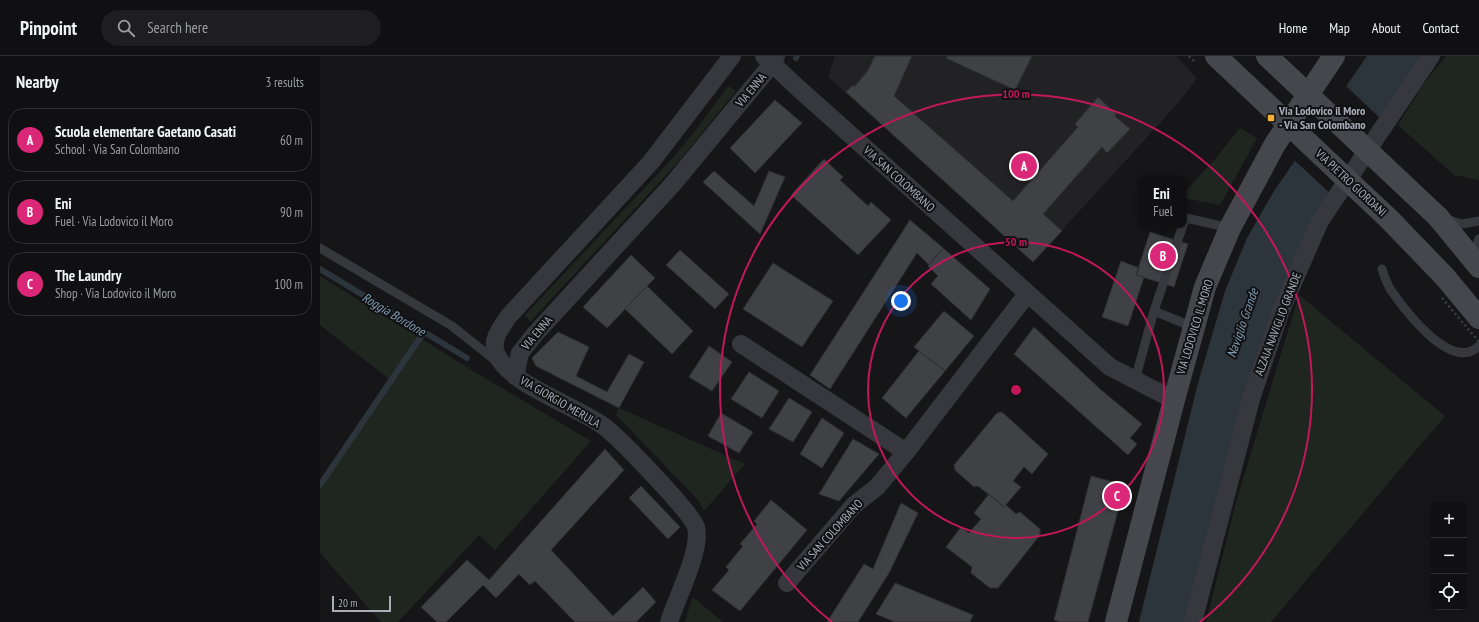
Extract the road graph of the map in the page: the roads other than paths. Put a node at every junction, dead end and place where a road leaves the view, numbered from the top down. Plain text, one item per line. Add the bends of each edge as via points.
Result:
1 (732, 56) edge
2 (1216, 56) edge
3 (1267, 56) edge
4 (1334, 56) edge
5 (1431, 56) edge
6 (770, 59) edge
7 (1438, 217) junction
8 (1187, 221) edge
9 (1479, 221) edge
10 (1181, 228) edge
11 (1230, 228) junction
12 (1479, 239) edge
13 (320, 248) edge
14 (1479, 267) edge
15 (1382, 269) dead end
16 (1027, 294) junction
17 (1154, 311) junction
18 (1479, 318) edge
19 (1193, 327) junction
20 (741, 344) dead end
21 (1479, 346) edge
22 (514, 376) junction
23 (1134, 380) junction
24 (1174, 400) junction
25 (906, 452) junction
26 (787, 583) dead end
27 (668, 622) edge
28 (1116, 622) edge
29 (1193, 622) edge

1 - 22 street via 651,162 508,317 495,336 495,351 500,361
2 - 18 main road, VIA PIETRO GIORDANI, bridge via 1389,219 1445,277
3 - 7 main road, bridge
4 - 11 main road, VIA LODOVICO IL MORO via 1275,144
5 - 29 street, ALZAIA NAVIGLIO GRANDE via 1320,221 1281,310 1251,399
6 - 16 street, VIA SAN COLOMBANO
6 - 22 street, VIA ENNA via 672,186 534,334 520,353
7 - 9 lane via 1462,224
7 - 14 main road
8 - 11 lane
10 - 17 lane
11 - 19 main road, VIA LODOVICO IL MORO via 1205,287
12 - 14 lane
13 - 22 lane, VIA GIORGIO MERULA via 452,326
15 - 21 lane via 1390,288 1425,332 1449,350 1462,353
16 - 23 street, VIA SAN COLOMBANO via 1110,367
16 - 25 street, VIA SAN COLOMBANO
17 - 19 lane
17 - 23 lane
19 - 24 main road, VIA LODOVICO IL MORO
20 - 25 street
22 - 27 street, VIA GIORGIO MERULA via 602,425 684,508 696,527 690,566
23 - 24 street, VIA SAN COLOMBANO
24 - 28 main road, VIA LODOVICO IL MORO
25 - 26 street, VIA SAN COLOMBANO via 877,487 854,505

